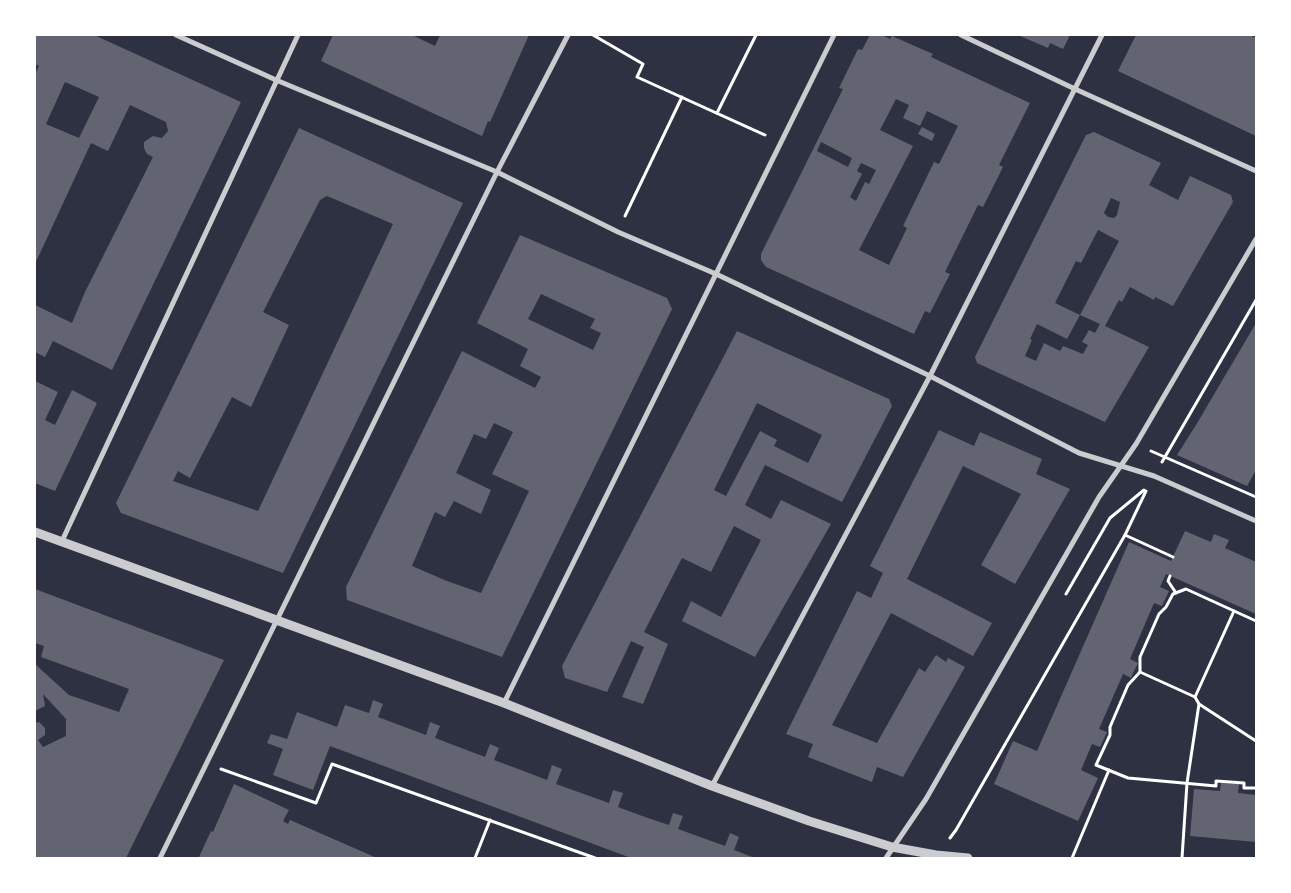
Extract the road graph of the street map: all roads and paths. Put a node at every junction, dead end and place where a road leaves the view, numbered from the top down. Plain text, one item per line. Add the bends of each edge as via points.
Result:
1 (176, 35) edge
2 (298, 35) edge
3 (568, 35) edge
4 (592, 35) edge
5 (756, 35) edge
6 (834, 35) edge
7 (961, 35) edge
8 (1102, 35) edge
9 (276, 80) junction
10 (1074, 89) junction
11 (682, 97) junction
12 (717, 113) junction
13 (781, 142) junction
14 (1256, 171) edge
15 (497, 172) junction
16 (618, 232) junction
17 (1256, 239) edge
18 (716, 274) junction
19 (1256, 300) edge
20 (930, 376) junction
21 (1136, 444) junction
22 (1165, 456) junction
23 (1121, 466) junction
24 (1154, 476) junction
25 (1256, 497) edge
26 (1256, 521) edge
27 (35, 532) edge
28 (1126, 535) junction
29 (62, 541) junction
30 (1173, 557) dead end
31 (1170, 576) dead end
32 (1176, 593) junction
33 (1234, 611) junction
34 (277, 620) junction
35 (1256, 621) edge
36 (1140, 672) junction
37 (1195, 697) junction
38 (504, 703) junction
39 (1199, 704) junction
40 (1256, 741) edge
41 (206, 764) junction
42 (1109, 770) junction
43 (1186, 783) junction
44 (712, 786) junction
45 (1256, 788) edge
46 (490, 820) junction
47 (892, 847) junction
48 (936, 855) junction
49 (160, 858) edge
50 (475, 858) edge
51 (592, 858) edge
52 (886, 858) edge
53 (968, 858) edge
54 (1072, 858) edge
55 (1182, 858) edge

1 - 9 street
2 - 9 street
3 - 15 street
4 - 11 path via 642,64 637,77
5 - 12 path
6 - 13 street
7 - 10 street
8 - 10 street
9 - 15 street
9 - 29 street
10 - 14 street
10 - 20 street
11 - 12 path
11 - 16 path
12 - 13 path
13 - 18 street
15 - 16 street
15 - 34 street
16 - 18 street
17 - 21 street
18 - 20 street
18 - 38 street
19 - 22 path
20 - 23 street via 1079,453
20 - 44 street
21 - 22 path
21 - 23 street
22 - 24 path
22 - 25 path
23 - 24 street
23 - 47 street via 1099,497 926,799
24 - 26 street
24 - 28 path
27 - 29 street
28 - 30 path
28 - 48 path via 956,830
29 - 34 street
31 - 32 path via 1168,581
32 - 33 path via 1186,589
32 - 36 path via 1159,614 1140,657
33 - 35 path
33 - 37 path
34 - 38 street
34 - 41 street
36 - 37 path
36 - 42 path via 1128,685 1096,765
37 - 39 path
38 - 44 street
39 - 40 path
39 - 43 path
41 - 46 path via 316,803 332,764
41 - 49 street
42 - 43 path via 1128,778
42 - 54 path
43 - 45 path via 1216,786 1216,781 1244,783 1244,788
43 - 55 path
44 - 47 street via 809,822
46 - 50 path
46 - 51 path
47 - 48 street
47 - 52 street
48 - 53 street

